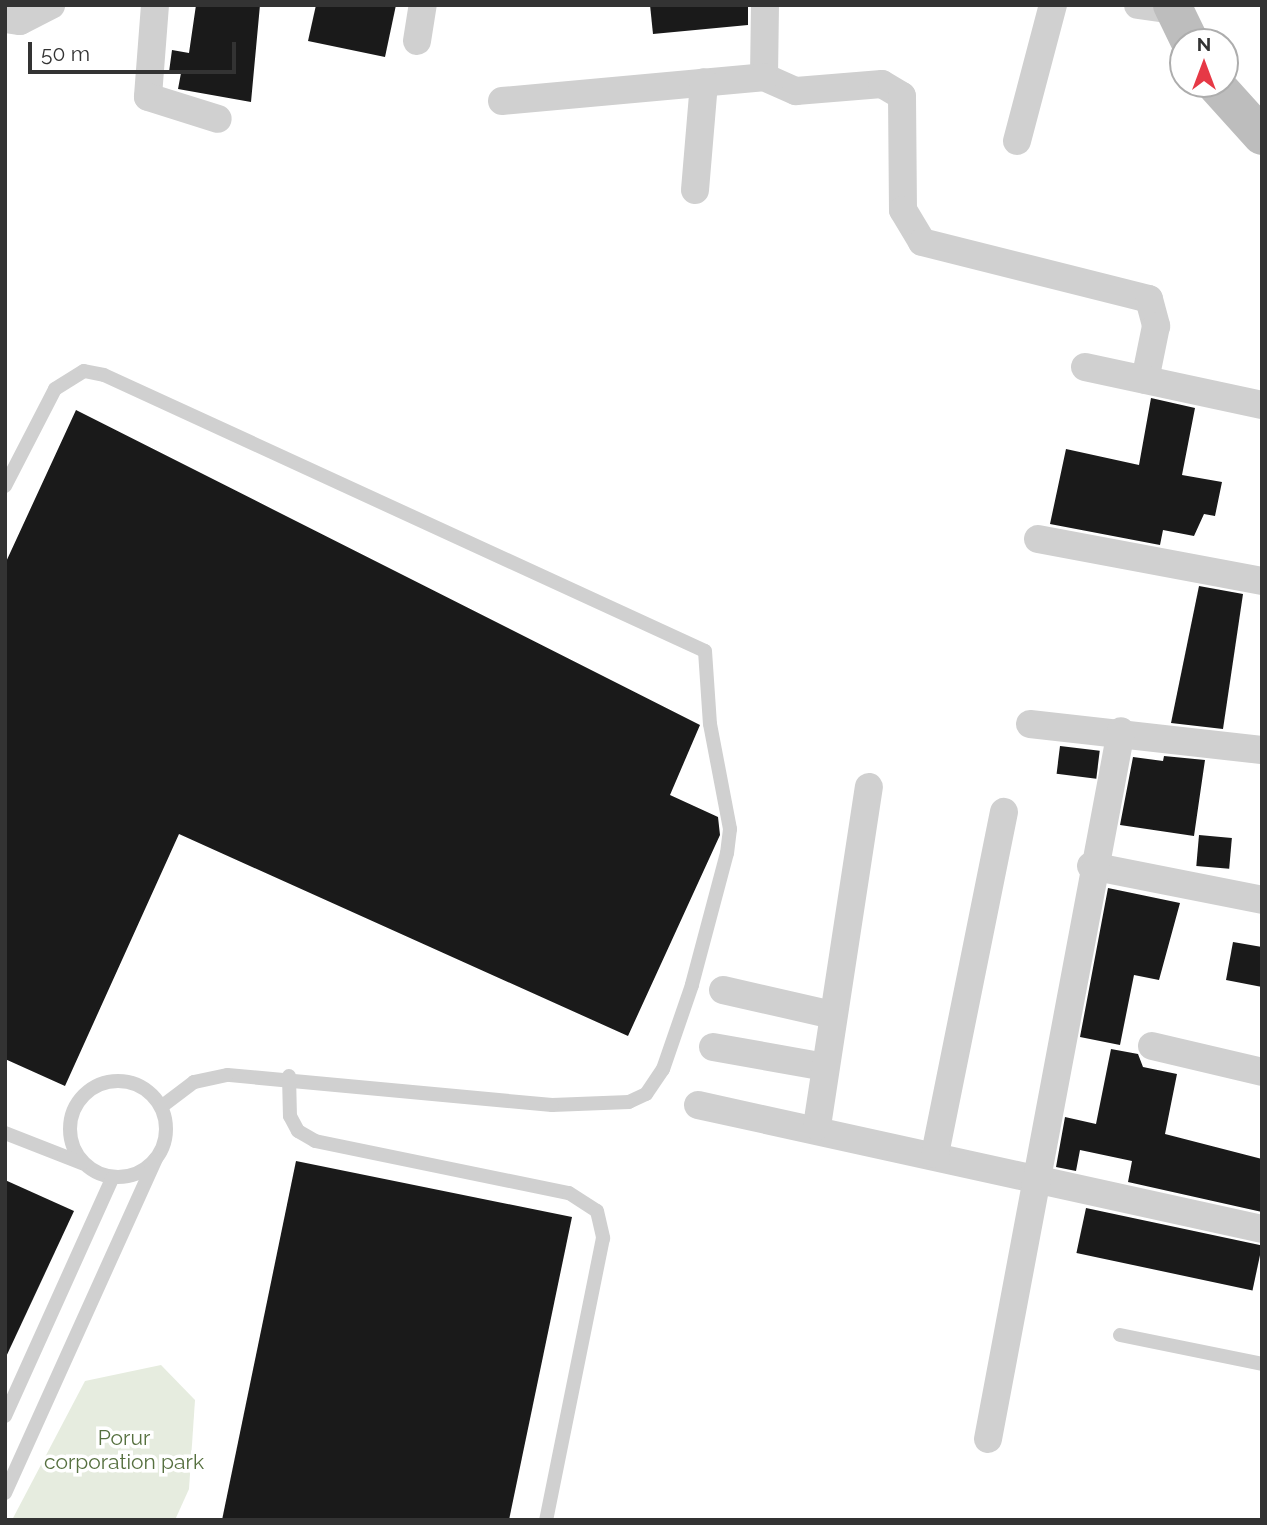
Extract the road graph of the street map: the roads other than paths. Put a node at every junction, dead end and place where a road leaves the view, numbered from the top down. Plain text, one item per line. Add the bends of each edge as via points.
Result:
1 (51, 5) edge
2 (155, 5) edge
3 (423, 5) edge
4 (765, 5) edge
5 (1053, 5) edge
6 (5, 19) edge
7 (417, 40) dead end
8 (764, 77) junction
9 (704, 82) junction
10 (1228, 98) edge
11 (502, 101) dead end
12 (218, 119) dead end
13 (1262, 136) edge
14 (1017, 141) dead end
15 (695, 190) dead end
16 (1085, 367) dead end
17 (1145, 380) junction
18 (1262, 405) edge
19 (5, 486) edge
20 (1038, 539) dead end
21 (1262, 581) edge
22 (1030, 724) dead end
23 (1121, 730) junction
24 (1262, 750) edge
25 (869, 787) dead end
26 (1003, 812) dead end
27 (1091, 866) junction
28 (1262, 900) edge
29 (723, 990) dead end
30 (833, 1015) junction
31 (1152, 1046) dead end
32 (713, 1047) dead end
33 (825, 1067) junction
34 (1262, 1072) edge
35 (289, 1076) junction
36 (698, 1105) dead end
37 (160, 1107) junction
38 (817, 1126) junction
39 (5, 1133) edge
40 (936, 1154) junction
41 (156, 1159) junction
42 (84, 1164) junction
43 (1035, 1174) junction
44 (113, 1177) junction
45 (1262, 1229) edge
46 (1120, 1335) dead end
47 (1262, 1364) edge
48 (5, 1416) edge
49 (988, 1439) dead end
50 (5, 1493) edge
51 (546, 1520) edge

1 - 6 street via 20,21
2 - 12 street via 148,97
3 - 7 street
4 - 8 street
5 - 14 street
8 - 9 street
8 - 17 street via 796,91 894,87 906,110 900,176 909,228 922,242 974,259 1075,275 1149,299 1156,326
9 - 11 street
9 - 15 street
10 - 13 street
16 - 17 street
17 - 18 street
19 - 35 lane via 55,389 84,371 104,375 705,652 710,724 730,829 692,985 657,1083 629,1102 552,1105
20 - 21 street
22 - 23 street
23 - 24 street
23 - 27 street
25 - 30 street
26 - 40 street
27 - 28 street
27 - 43 street
29 - 30 street
30 - 33 street
31 - 34 street
32 - 33 street
33 - 38 street
35 - 37 lane via 227,1075 194,1082
35 - 51 lane via 290,1116 298,1132 315,1141 569,1193 597,1211 603,1238
36 - 38 street
37 - 41 lane via 166,1130
37 - 42 lane via 131,1083 100,1084 86,1092 70,1120 74,1151
38 - 40 street
39 - 42 lane
40 - 43 street
41 - 44 lane via 144,1170
41 - 50 lane
42 - 44 lane
43 - 45 street
43 - 49 street
44 - 48 lane
46 - 47 lane

